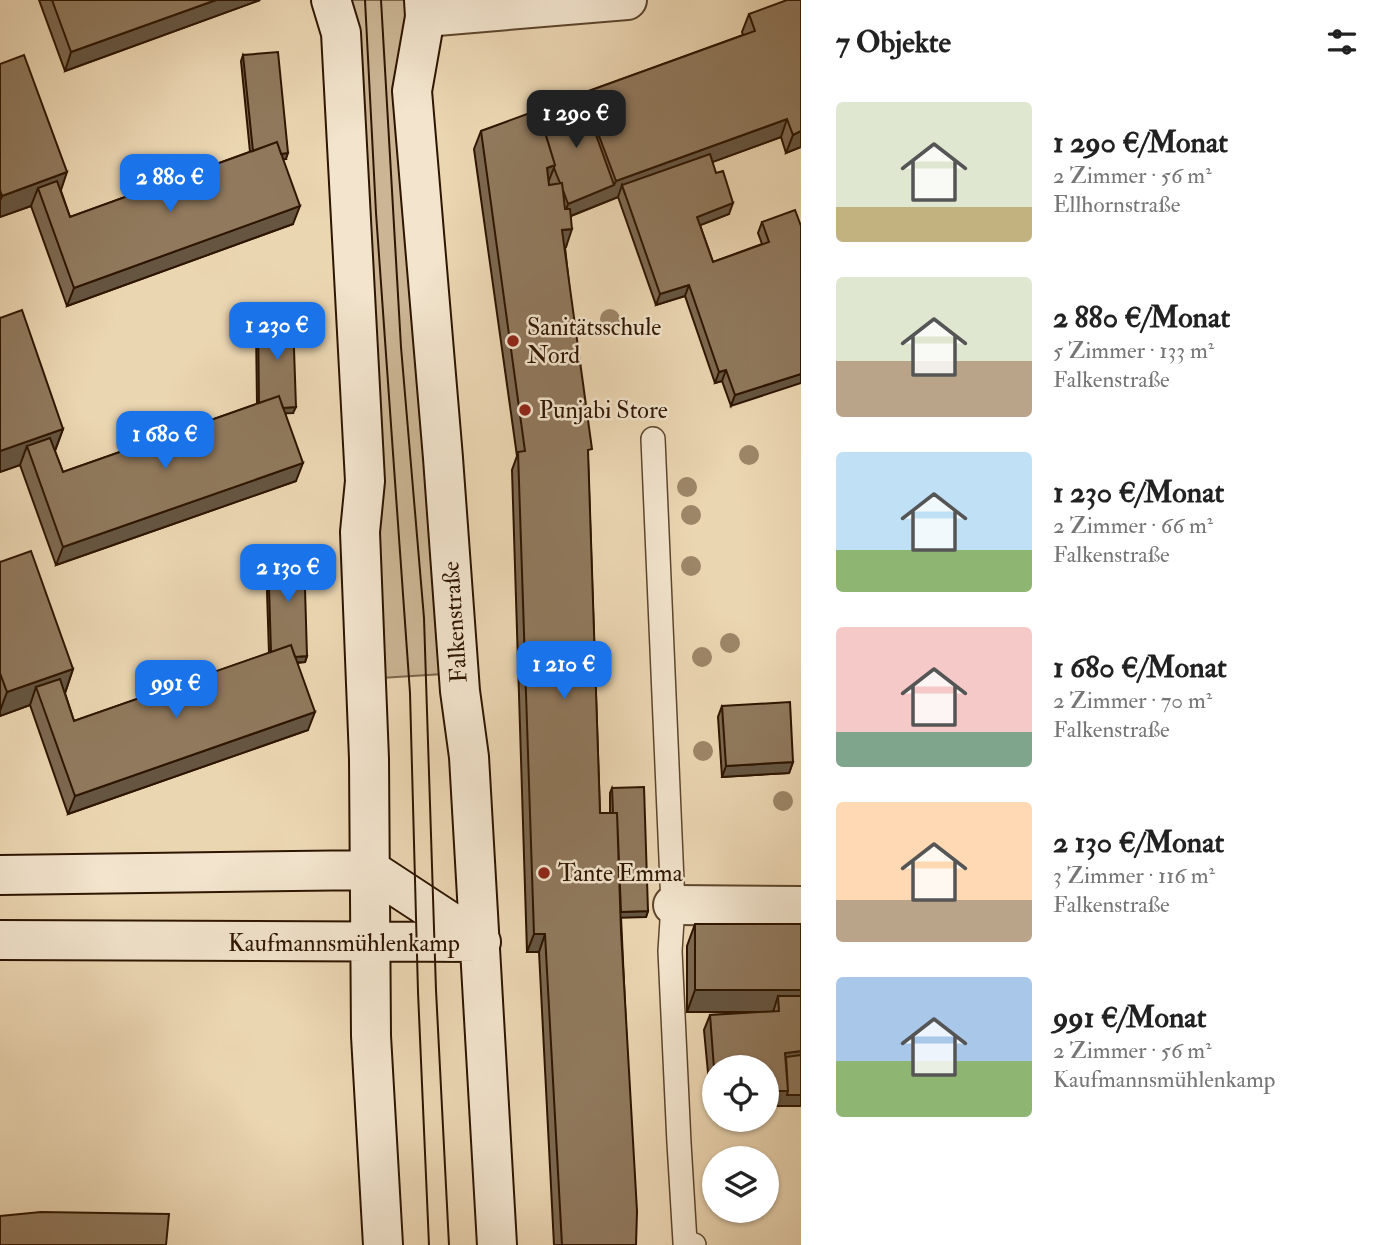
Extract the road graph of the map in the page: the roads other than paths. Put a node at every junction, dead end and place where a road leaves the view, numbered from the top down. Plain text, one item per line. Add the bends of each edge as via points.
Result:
1 (331, 0) edge
2 (627, 0) edge
3 (425, 9) edge
4 (653, 439) dead end
5 (371, 870) junction
6 (0, 875) edge
7 (673, 905) junction
8 (801, 906) edge
9 (0, 940) edge
10 (481, 942) junction
11 (371, 943) junction
12 (383, 1245) edge
13 (497, 1245) edge
14 (694, 1245) edge

1 - 5 street via 341,33 365,481 360,532
2 - 3 street
3 - 10 street, Falkenstraße via 412,91
4 - 7 lane
5 - 6 street
5 - 10 street, Kaufmannsmühlenkamp
5 - 11 street
7 - 8 street
7 - 14 lane via 670,951 678,1143 685,1242
9 - 11 street, Kaufmannsmühlenkamp
10 - 11 street, Kaufmannsmühlenkamp
10 - 13 street, Falkenstraße
11 - 12 street

